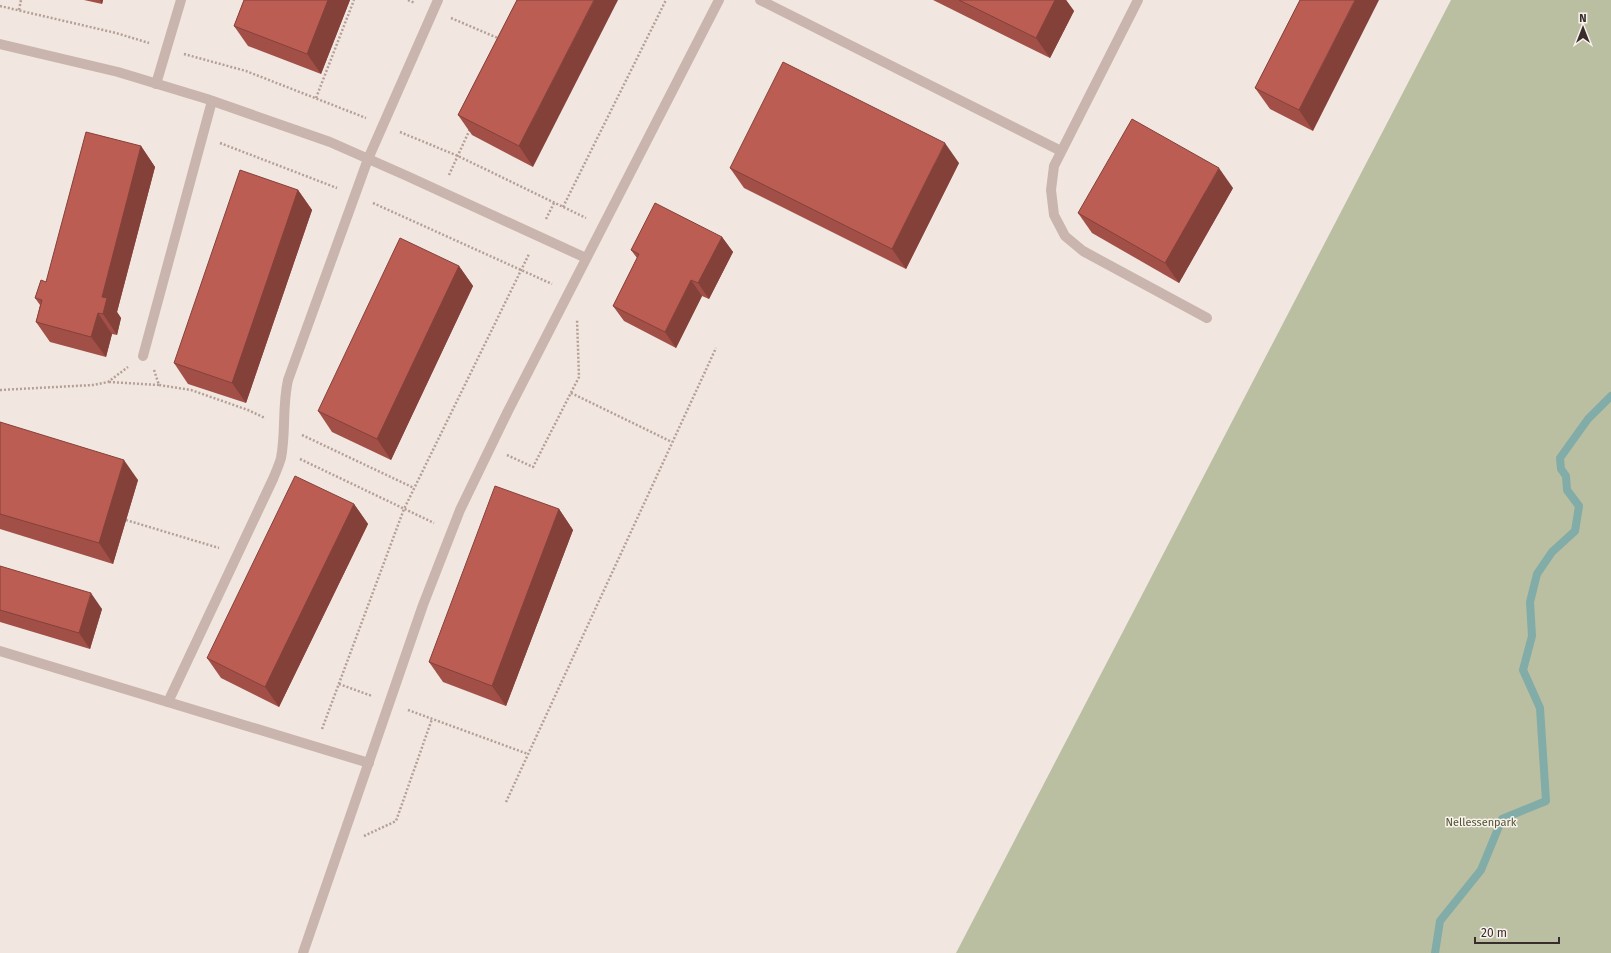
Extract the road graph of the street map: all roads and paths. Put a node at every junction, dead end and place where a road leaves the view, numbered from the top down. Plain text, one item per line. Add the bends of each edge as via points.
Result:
1 (21, 0) edge
2 (181, 0) edge
3 (354, 0) edge
4 (408, 0) edge
5 (438, 0) edge
6 (666, 0) edge
7 (719, 0) edge
8 (760, 0) edge
9 (1138, 0) edge
10 (0, 6) edge
11 (19, 10) junction
12 (434, 11) junction
13 (506, 42) edge
14 (0, 44) edge
15 (166, 49) junction
16 (156, 84) junction
17 (316, 98) junction
18 (212, 101) junction
19 (383, 126) junction
20 (471, 126) edge
21 (203, 137) junction
22 (1061, 151) junction
23 (458, 156) junction
24 (368, 159) junction
25 (441, 192) junction
26 (355, 196) junction
27 (554, 203) junction
28 (563, 207) junction
29 (603, 227) junction
30 (538, 236) junction
31 (586, 258) junction
32 (521, 270) junction
33 (569, 292) junction
34 (1206, 318) dead end
35 (716, 348) dead end
36 (143, 356) joint
37 (108, 382) junction
38 (159, 385) dead end
39 (0, 390) edge
40 (571, 393) junction
41 (672, 442) junction
42 (490, 447) junction
43 (281, 450) junction
44 (404, 509) junction
45 (126, 520) dead end
46 (452, 531) junction
47 (238, 553) junction
48 (0, 651) edge
49 (338, 684) junction
50 (168, 702) junction
51 (389, 703) junction
52 (432, 719) junction
53 (315, 747) junction
54 (528, 754) junction
55 (369, 763) junction
56 (506, 802) dead end
57 (340, 846) junction
58 (304, 953) edge

1 - 11 path
2 - 15 lane
3 - 17 path
4 - 12 path
5 - 12 lane
6 - 28 path
7 - 29 lane
8 - 22 lane
9 - 22 lane
10 - 11 path
11 - 15 path via 116,33
12 - 13 path
12 - 19 lane
14 - 16 lane via 118,72
15 - 16 lane
15 - 17 path via 246,71
16 - 18 lane
17 - 19 path
18 - 21 lane
18 - 24 lane via 330,142
19 - 23 path
19 - 24 lane
20 - 23 path
21 - 26 path
21 - 36 lane
22 - 34 lane via 1054,166 1051,190 1054,215 1065,236 1083,252
23 - 25 path
23 - 27 path
24 - 25 lane
24 - 26 lane
25 - 30 lane
26 - 32 path
26 - 43 lane via 288,380 284,397
27 - 28 path
27 - 30 path
28 - 29 path
29 - 31 lane
30 - 31 lane
30 - 32 path
31 - 33 lane
32 - 33 path
32 - 44 path
33 - 40 path via 578,323 579,338 579,376
33 - 42 lane
35 - 41 path
36 - 37 path
37 - 38 path
37 - 39 path
40 - 41 path
40 - 42 path via 533,467
41 - 54 path
42 - 46 lane
43 - 44 path
43 - 47 lane via 273,479
44 - 46 path
44 - 49 path
45 - 47 path
46 - 51 lane
47 - 50 lane
48 - 50 lane
49 - 51 path
49 - 53 path
50 - 53 lane
51 - 52 path
51 - 55 lane
52 - 54 path
52 - 57 path via 396,821
53 - 55 lane
54 - 56 path
55 - 57 lane
57 - 58 lane

